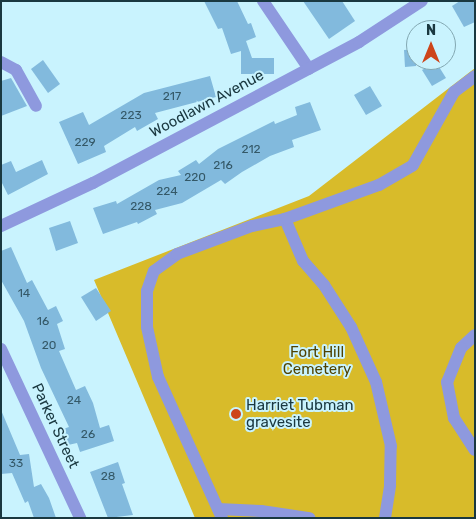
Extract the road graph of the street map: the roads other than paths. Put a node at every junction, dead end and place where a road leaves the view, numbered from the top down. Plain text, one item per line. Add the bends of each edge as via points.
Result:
1 (262, 1) edge
2 (422, 1) edge
3 (1, 62) edge
4 (309, 69) junction
5 (475, 76) edge
6 (36, 106) dead end
7 (285, 219) junction
8 (1, 226) edge
9 (475, 335) edge
10 (1, 349) edge
11 (475, 450) edge
12 (220, 513) edge
13 (80, 518) edge
14 (309, 518) edge
15 (385, 518) edge

1 - 4 street
2 - 4 street, Woodlawn Avenue via 384,28
3 - 6 street via 16,70
4 - 8 street, Woodlawn Avenue via 93,183
5 - 7 street via 454,92 413,165 379,185
7 - 12 street via 252,226 177,254 154,271 148,291 147,327 158,377
7 - 15 street via 303,261 324,285 351,326 376,382 391,446
9 - 11 street via 461,348 447,382 454,418
10 - 13 street, Parker Street
12 - 14 street via 260,511

